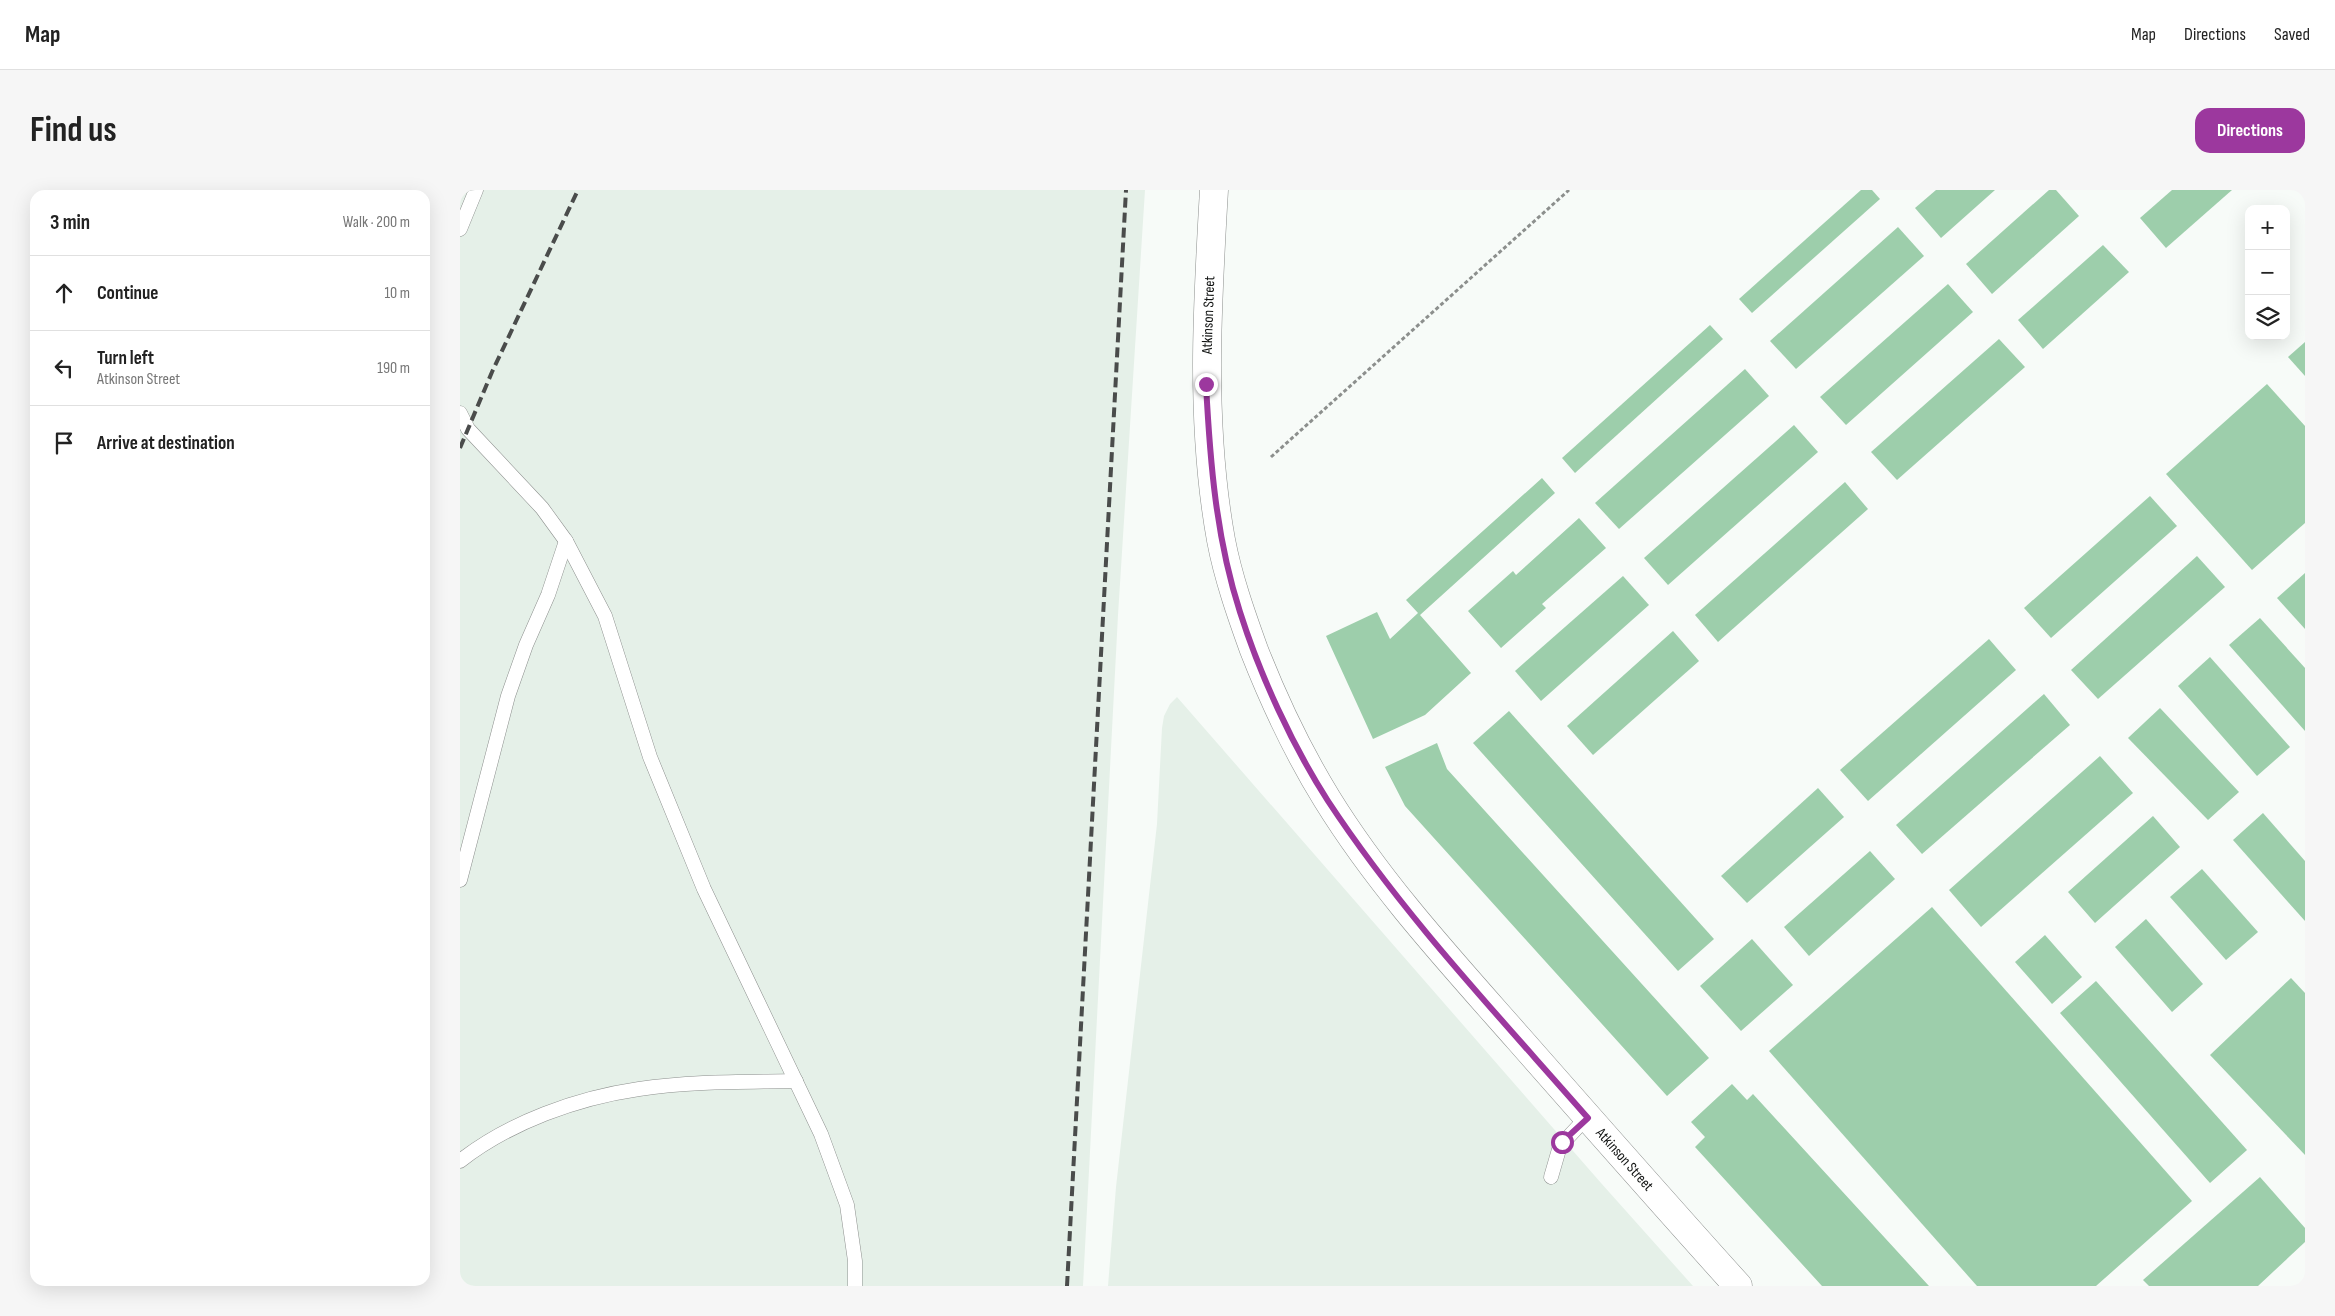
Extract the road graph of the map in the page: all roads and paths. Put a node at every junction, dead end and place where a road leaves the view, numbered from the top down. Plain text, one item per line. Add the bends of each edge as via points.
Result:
1 (476, 190) edge
2 (1214, 190) edge
3 (1568, 190) edge
4 (460, 229) edge
5 (460, 414) edge
6 (1271, 457) dead end
7 (566, 541) junction
8 (460, 880) edge
9 (796, 1081) junction
10 (1588, 1118) junction
11 (460, 1160) edge
12 (1552, 1177) dead end
13 (854, 1286) edge
14 (1738, 1286) edge

1 - 4 lane
2 - 10 main road, Atkinson Street via 1206,384 1210,453 1222,541 1240,611 1266,679 1295,742 1327,799 1363,852 1450,959
3 - 6 path
5 - 7 lane via 468,429 542,508
7 - 8 lane via 508,696
7 - 9 lane via 605,616 650,757 704,889
9 - 11 lane via 675,1086 601,1096 529,1121 495,1137
9 - 13 lane via 821,1134 847,1205 855,1261
10 - 12 lane via 1560,1146
10 - 14 main road, Atkinson Street

